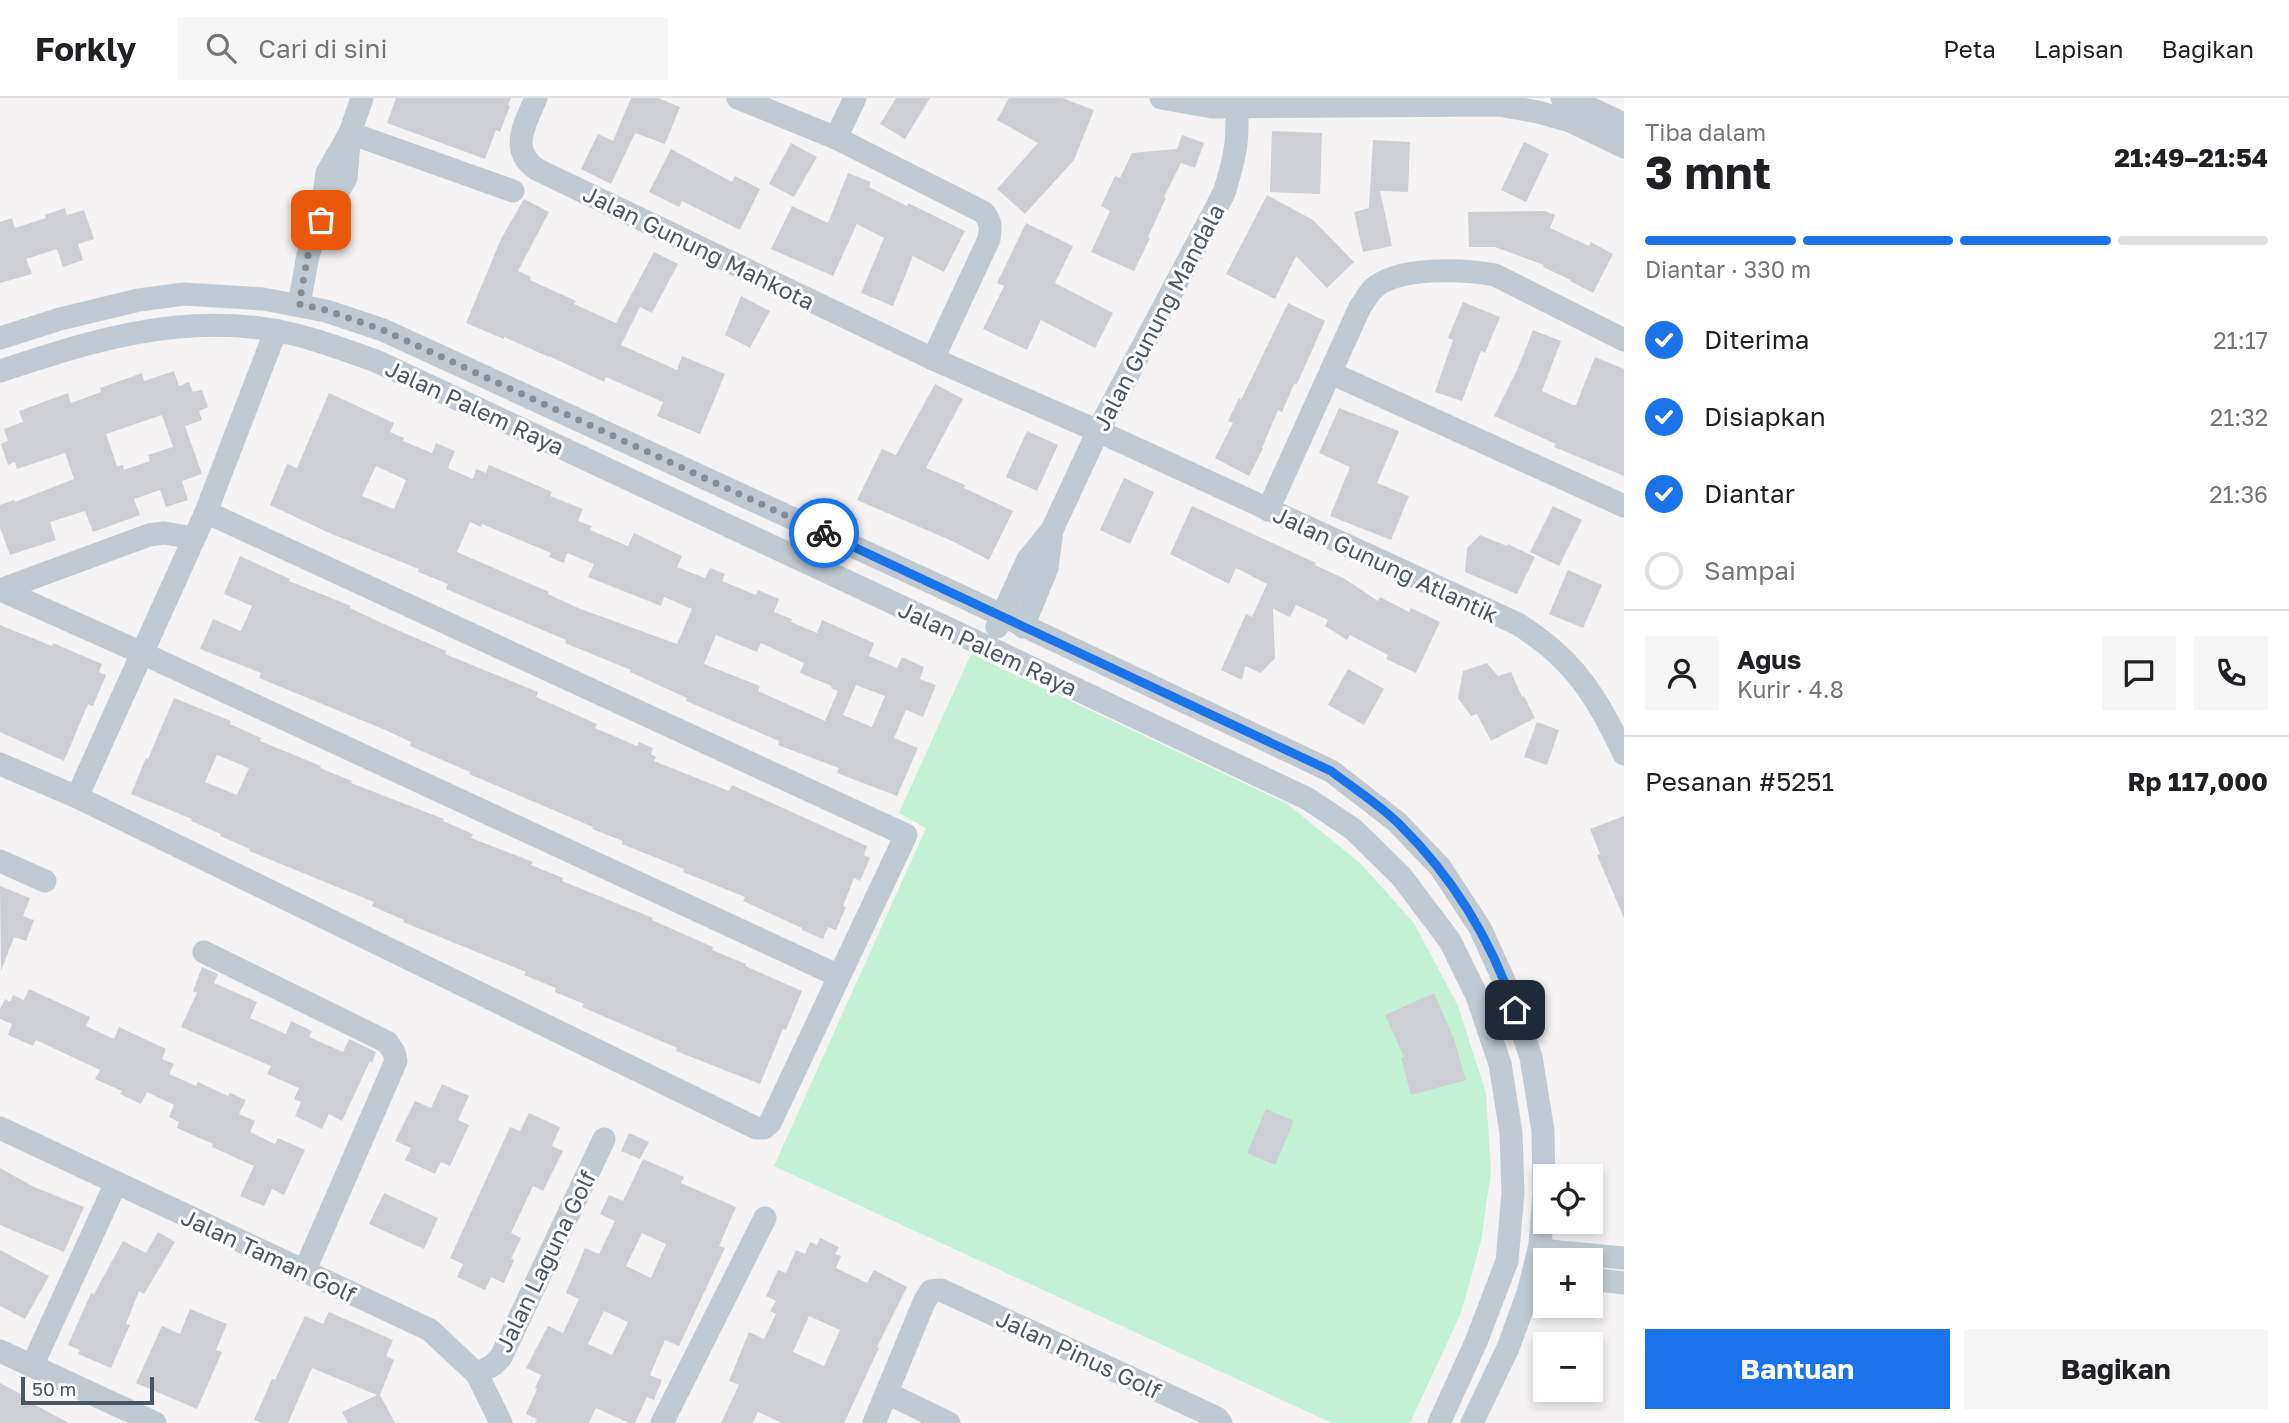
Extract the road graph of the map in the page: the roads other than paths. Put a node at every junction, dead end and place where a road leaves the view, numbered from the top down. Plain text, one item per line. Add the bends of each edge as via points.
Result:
1 (362, 98) edge
2 (536, 98) edge
3 (738, 98) edge
4 (855, 98) edge
5 (1161, 98) edge
6 (1562, 98) edge
7 (1236, 102) edge
8 (1624, 124) edge
9 (350, 133) junction
10 (836, 138) junction
11 (1624, 147) edge
12 (513, 191) dead end
13 (299, 304) junction
14 (276, 330) junction
15 (0, 338) edge
16 (1624, 340) edge
17 (933, 359) junction
18 (0, 371) edge
19 (1331, 373) junction
20 (1098, 431) junction
21 (1624, 506) edge
22 (1268, 510) junction
23 (206, 512) junction
24 (1052, 530) junction
25 (194, 538) junction
26 (1, 590) edge
27 (963, 597) junction
28 (1002, 616) junction
29 (1023, 627) junction
30 (950, 629) junction
31 (996, 650) junction
32 (142, 653) junction
33 (1624, 754) edge
34 (0, 764) edge
35 (77, 797) junction
36 (0, 861) edge
37 (45, 881) dead end
38 (204, 952) dead end
39 (839, 976) junction
40 (0, 1128) edge
41 (604, 1139) dead end
42 (116, 1183) junction
43 (765, 1218) dead end
44 (1511, 1224) junction
45 (1541, 1236) junction
46 (1540, 1248) edge
47 (1617, 1258) edge
48 (1507, 1261) junction
49 (304, 1272) junction
50 (1608, 1281) edge
51 (1533, 1296) edge
52 (0, 1351) edge
53 (32, 1366) junction
54 (477, 1374) junction
55 (887, 1393) junction
56 (1219, 1420) edge
57 (155, 1423) edge
58 (501, 1423) edge
59 (662, 1423) edge
60 (874, 1423) edge
61 (949, 1423) edge
62 (1439, 1423) edge
63 (1472, 1423) edge

1 - 9 street
2 - 17 street, Jalan Gunung Mahkota via 522,136 523,155 530,165
3 - 10 street
4 - 10 street
5 - 7 street via 1212,107
6 - 8 street
7 - 11 street via 1499,105 1570,121
7 - 20 street, Jalan Gunung Mandala via 1235,158 1224,193
9 - 12 street
9 - 13 street via 346,178 321,220 308,255
10 - 17 street via 983,212 989,220 989,239
13 - 15 street, Jalan Palem Raya via 184,295 150,298
13 - 27 street, Jalan Palem Raya via 383,330
14 - 18 street, Jalan Palem Raya via 187,325 141,330
14 - 23 street
14 - 30 street, Jalan Palem Raya via 376,361
16 - 19 street via 1495,275 1423,273 1390,278 1373,289 1360,307
17 - 20 street, Jalan Gunung Mahkota
19 - 21 street
19 - 22 street
20 - 22 street, Jalan Gunung Atlantik
20 - 24 street, Jalan Gunung Mandala
22 - 33 street, Jalan Gunung Atlantik via 1518,624 1555,651 1584,683
23 - 25 street
23 - 39 street via 906,835
24 - 28 street, Jalan Gunung Mandala via 1028,559
24 - 29 street, Jalan Gunung Mandala via 1047,568
25 - 26 street via 149,535
25 - 32 street
26 - 32 street
27 - 28 street, Jalan Palem Raya
27 - 30 street via 967,620
28 - 29 street, Jalan Palem Raya
28 - 31 street, Jalan Gunung Mandala via 994,633
29 - 45 street, Jalan Palem Raya via 1331,771 1397,822 1440,867 1480,928 1531,1057 1543,1131
30 - 31 street, Jalan Palem Raya
31 - 44 street, Jalan Palem Raya via 1308,799 1353,829 1401,876 1450,941 1477,996 1500,1064 1511,1133
32 - 35 street
32 - 39 street
34 - 35 street
35 - 39 street via 756,1128 764,1129 770,1123
36 - 37 street
38 - 49 street via 387,1042 394,1052 396,1061
40 - 42 street, Jalan Taman Golf
41 - 54 street, Jalan Laguna Golf via 501,1357
42 - 49 street, Jalan Taman Golf
42 - 53 street
43 - 59 street
44 - 45 street via 1518,1231 1532,1230
44 - 48 street, Jalan Palem Raya
45 - 46 street, Jalan Palem Raya
45 - 47 street via 1550,1251
45 - 48 street
47 - 50 street
48 - 62 street, Jalan Palem Raya
49 - 54 street, Jalan Taman Golf via 430,1331
51 - 63 street, Jalan Palem Raya
52 - 53 street
53 - 57 street
54 - 58 street, Jalan Taman Golf
55 - 56 street, Jalan Pinus Golf via 925,1300 931,1291 941,1290
55 - 60 street
55 - 61 street

